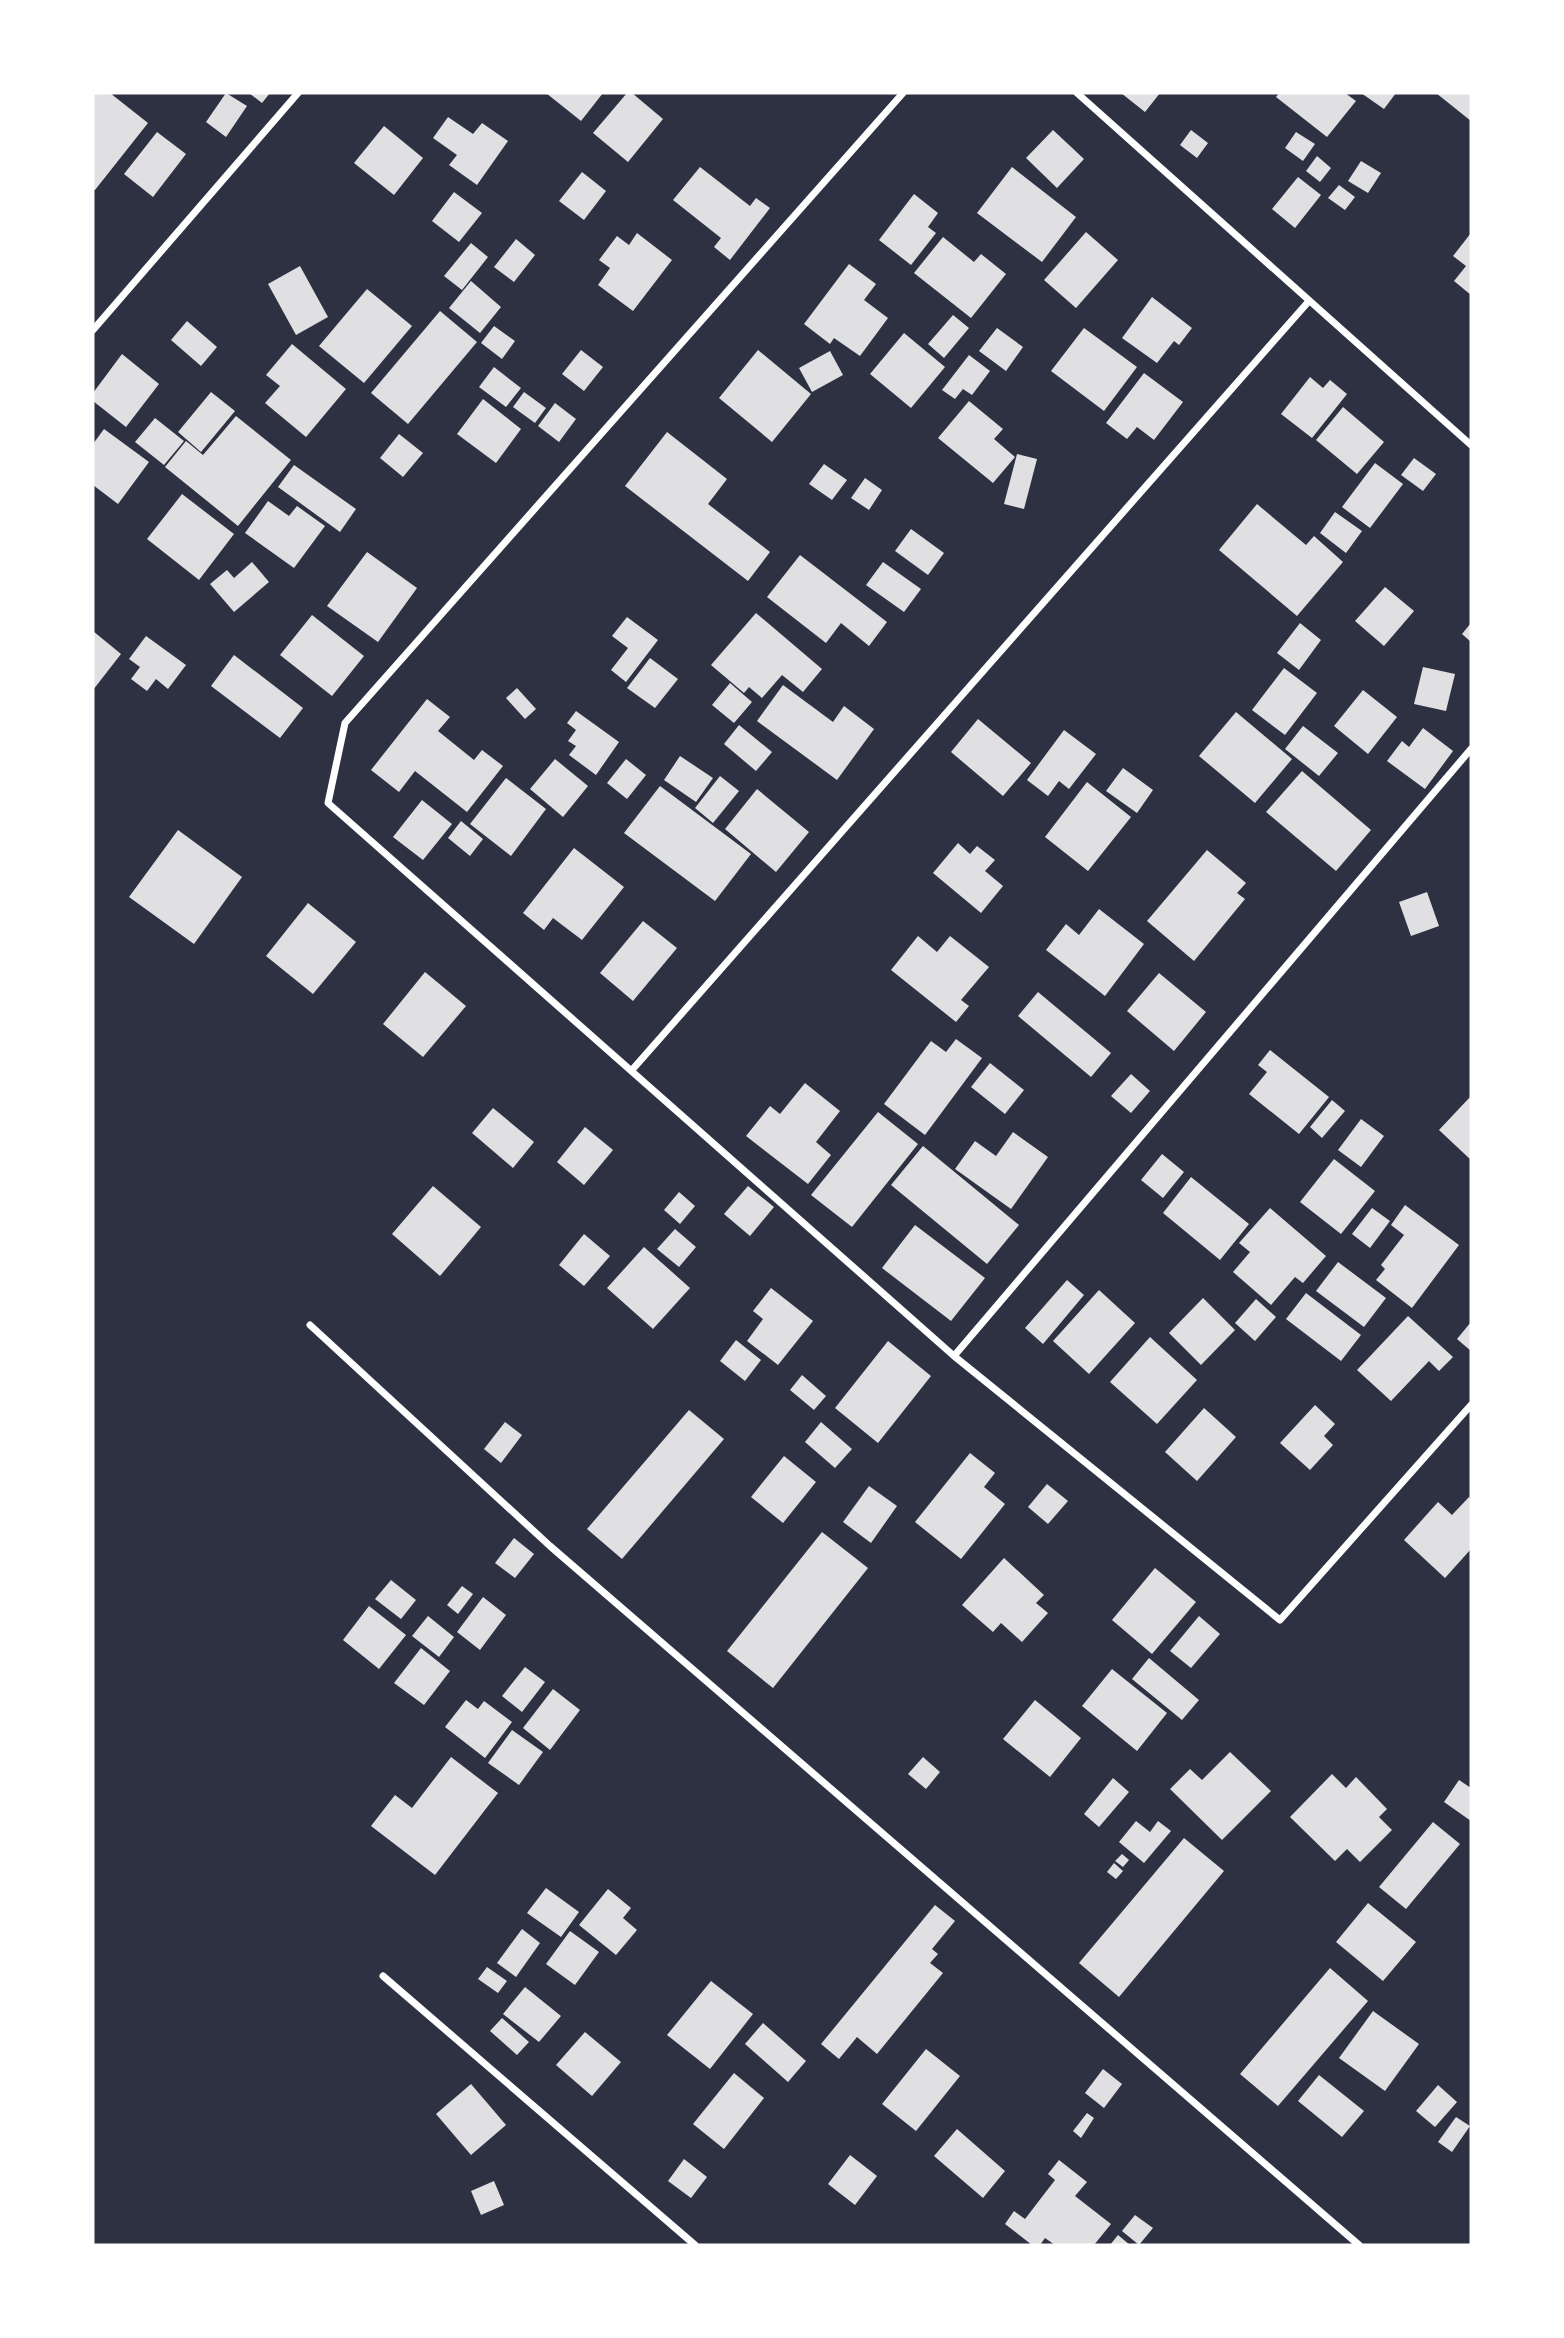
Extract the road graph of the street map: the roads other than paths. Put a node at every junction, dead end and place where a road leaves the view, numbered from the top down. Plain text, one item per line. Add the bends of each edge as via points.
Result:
1 (298, 93) edge
2 (902, 93) edge
3 (1077, 93) edge
4 (1310, 300) junction
5 (93, 330) edge
6 (1471, 445) edge
7 (1471, 749) edge
8 (632, 1070) junction
9 (310, 1325) dead end
10 (954, 1356) junction
11 (1471, 1405) edge
12 (383, 1976) dead end
13 (695, 2245) edge
14 (1359, 2245) edge

1 - 5 street
2 - 8 street via 345,723 328,803
3 - 4 street
4 - 6 street
4 - 8 street
7 - 10 street
8 - 10 street
9 - 14 street via 550,1546
10 - 11 street via 1280,1620
12 - 13 street

